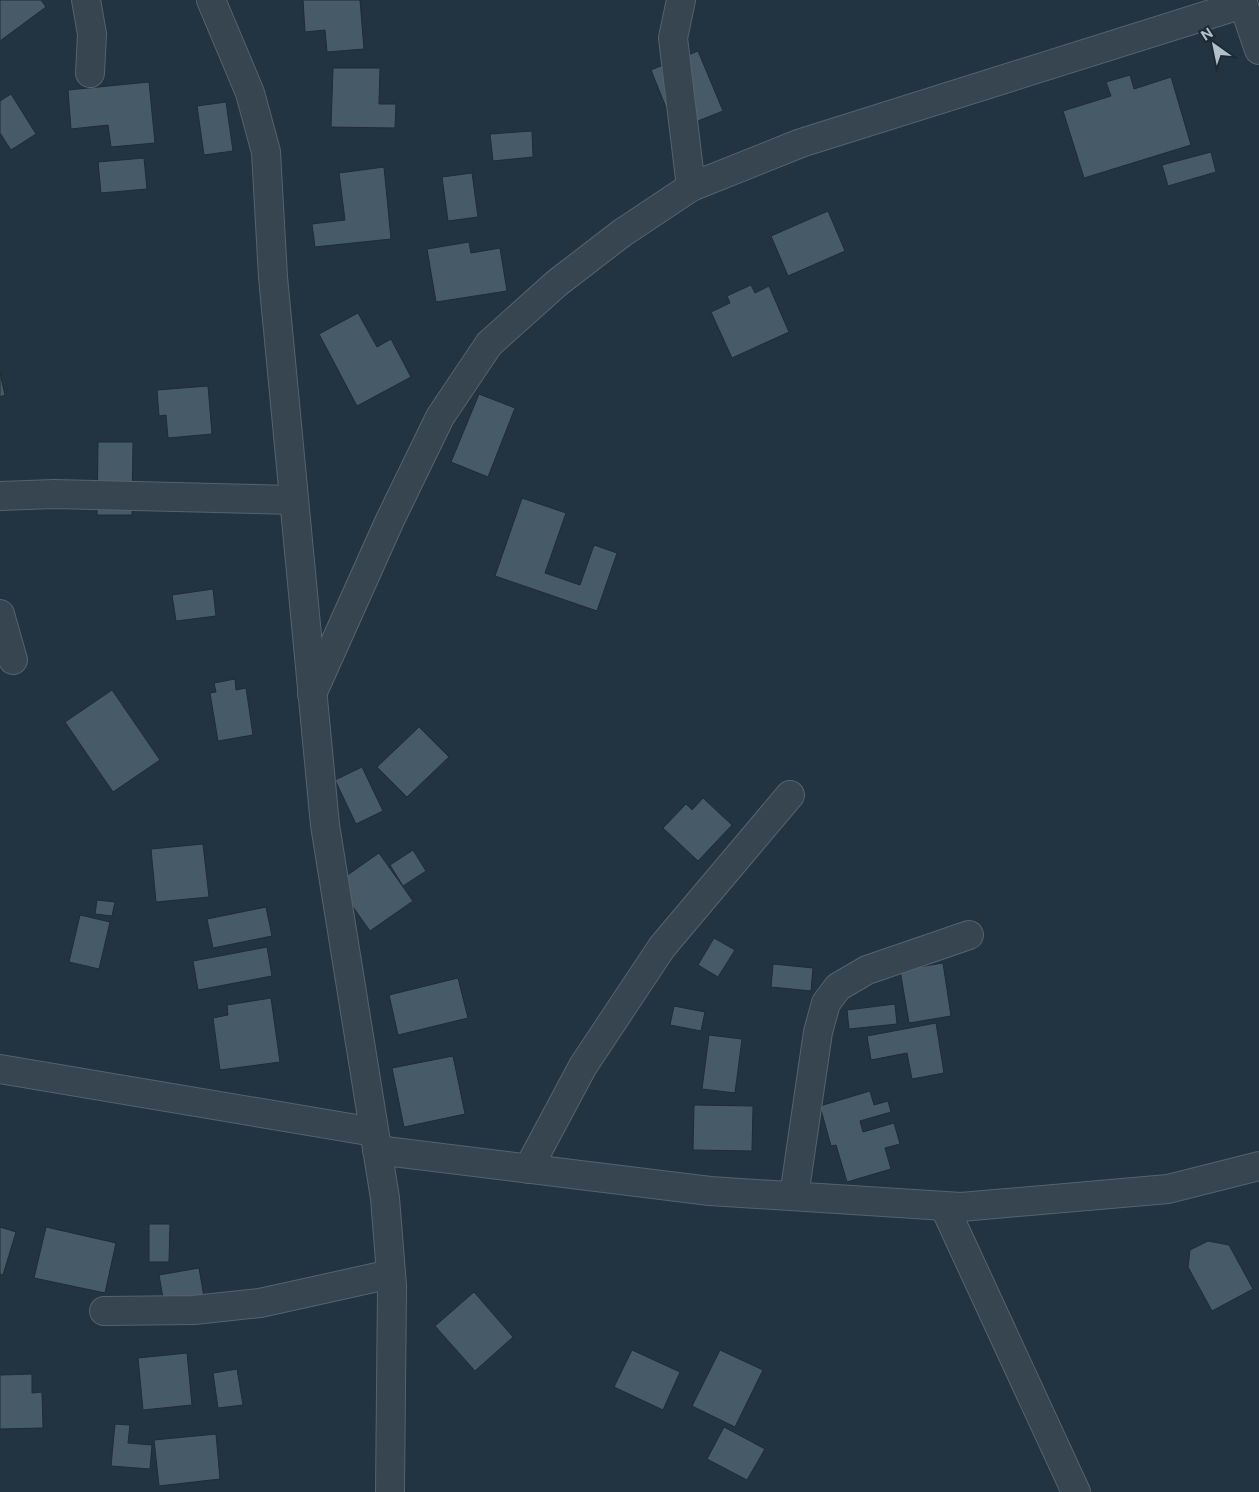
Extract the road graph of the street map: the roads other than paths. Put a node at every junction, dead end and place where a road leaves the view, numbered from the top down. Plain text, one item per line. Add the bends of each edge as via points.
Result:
1 (86, 0) edge
2 (211, 0) edge
3 (681, 0) edge
4 (1243, 2) edge
5 (1259, 50) edge
6 (90, 73) dead end
7 (691, 187) junction
8 (0, 496) edge
9 (293, 500) junction
10 (0, 614) edge
11 (14, 660) dead end
12 (311, 696) junction
13 (790, 795) dead end
14 (969, 935) dead end
15 (0, 1069) edge
16 (376, 1141) junction
17 (1259, 1166) edge
18 (528, 1169) junction
19 (794, 1196) junction
20 (944, 1206) junction
21 (391, 1274) junction
22 (104, 1311) dead end
23 (390, 1492) edge
24 (1076, 1492) edge

1 - 6 street via 92,34
2 - 9 street via 250,93 266,152 273,277
3 - 7 street via 673,38
4 - 5 street
4 - 7 street via 801,143
7 - 12 street via 622,233 557,283 489,344 440,417
8 - 9 street via 54,494
9 - 12 street
10 - 11 street
12 - 16 street via 325,825
13 - 18 street via 662,946 583,1066
14 - 19 street via 867,970 838,987 826,1003 818,1032
15 - 16 street
16 - 18 street
16 - 21 street via 385,1198
17 - 20 street via 1168,1189
18 - 19 street via 710,1191
19 - 20 street
20 - 24 street
21 - 22 street via 260,1303 194,1310
21 - 23 street

